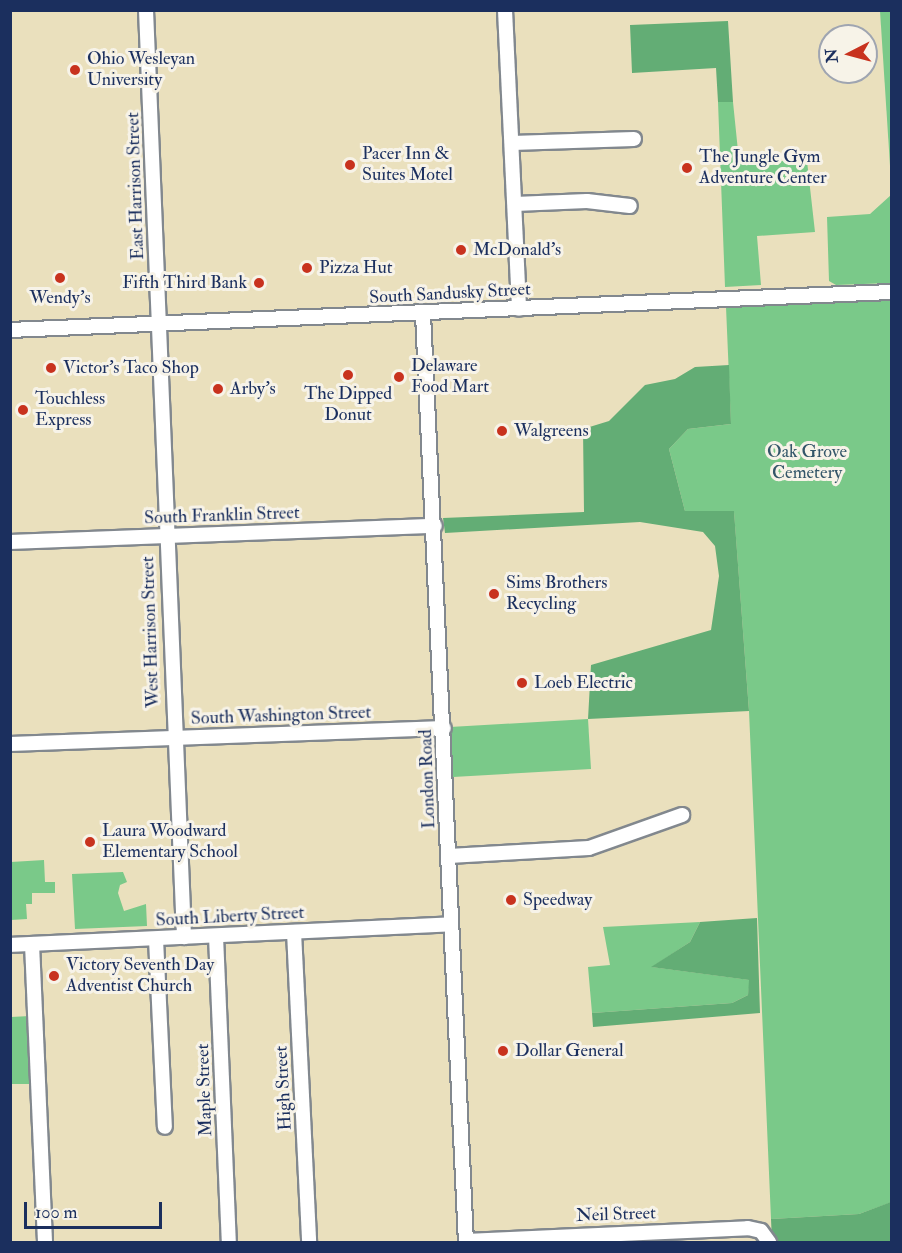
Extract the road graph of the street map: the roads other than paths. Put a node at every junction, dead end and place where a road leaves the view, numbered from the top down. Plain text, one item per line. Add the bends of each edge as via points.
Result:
1 (146, 10) edge
2 (505, 10) edge
3 (634, 139) dead end
4 (512, 143) junction
5 (514, 204) junction
6 (630, 206) dead end
7 (891, 292) edge
8 (519, 309) junction
9 (423, 314) junction
10 (159, 324) junction
11 (10, 330) edge
12 (435, 526) junction
13 (166, 537) junction
14 (10, 542) edge
15 (444, 728) junction
16 (174, 737) junction
17 (10, 744) edge
18 (682, 814) dead end
19 (449, 856) junction
20 (451, 924) junction
21 (294, 932) junction
22 (216, 936) junction
23 (184, 937) junction
24 (156, 939) junction
25 (32, 944) junction
26 (10, 945) edge
27 (165, 1127) dead end
28 (767, 1238) edge
29 (45, 1242) edge
30 (229, 1242) edge
31 (309, 1242) edge
32 (466, 1242) edge

1 - 10 street, East Harrison Street
2 - 4 street
3 - 4 street
4 - 5 street
5 - 6 street via 588,201
5 - 8 street
7 - 8 street, South Sandusky Street
8 - 9 street, South Sandusky Street
9 - 10 street, South Sandusky Street
9 - 12 street, London Road
10 - 11 street, South Sandusky Street
10 - 13 street, West Harrison Street
12 - 13 street, South Franklin Street
12 - 15 street, London Road
13 - 14 street, South Franklin Street
13 - 16 street, West Harrison Street
15 - 16 street, South Washington Street
15 - 19 street, London Road
16 - 17 street, South Washington Street
16 - 23 street, West Harrison Street
18 - 19 street via 589,848
19 - 20 street, London Road
20 - 21 street, South Liberty Street
20 - 32 street, London Road
21 - 22 street, South Liberty Street
21 - 31 street, High Street
22 - 23 street, South Liberty Street
22 - 30 street, Maple Street
23 - 24 street, South Liberty Street
24 - 25 street, South Liberty Street
24 - 27 street
25 - 26 street, South Liberty Street
25 - 29 street
28 - 32 street, Neil Street via 748,1228

